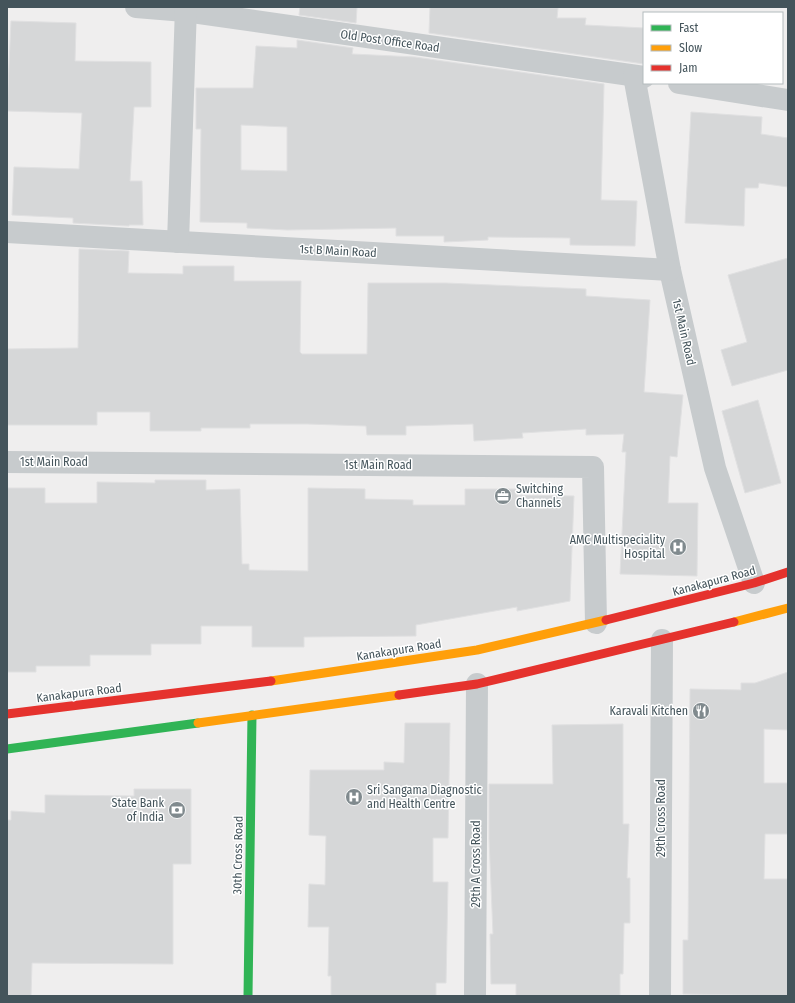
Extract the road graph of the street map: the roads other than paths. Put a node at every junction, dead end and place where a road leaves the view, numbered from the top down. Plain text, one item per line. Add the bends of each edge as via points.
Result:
1 (136, 7) edge
2 (185, 9) edge
3 (639, 77) edge
4 (685, 84) edge
5 (788, 100) edge
6 (7, 232) edge
7 (178, 242) junction
8 (670, 270) junction
9 (7, 462) edge
10 (788, 572) edge
11 (754, 583) junction
12 (788, 608) edge
13 (596, 622) junction
14 (662, 640) junction
15 (477, 684) junction
16 (7, 714) edge
17 (252, 715) junction
18 (7, 749) edge
19 (248, 996) edge
20 (475, 996) edge
21 (660, 996) edge

1 - 2 street, Old Post Office Road
2 - 3 street, Old Post Office Road
2 - 7 street
3 - 8 street, 1st Main Road
4 - 5 street
6 - 7 street, 1st B Main Road
7 - 8 street, 1st B Main Road
8 - 11 street, 1st Main Road via 715,468
9 - 13 street, 1st Main Road via 593,467
10 - 11 main road, Kanakapura Road
11 - 13 main road, Kanakapura Road
12 - 14 main road
13 - 16 main road, Kanakapura Road via 476,650 391,664
14 - 15 main road
14 - 21 street, 29th Cross Road
15 - 17 main road
15 - 20 street, 29th A Cross Road
17 - 18 main road
17 - 19 main road, 30th Cross Road

